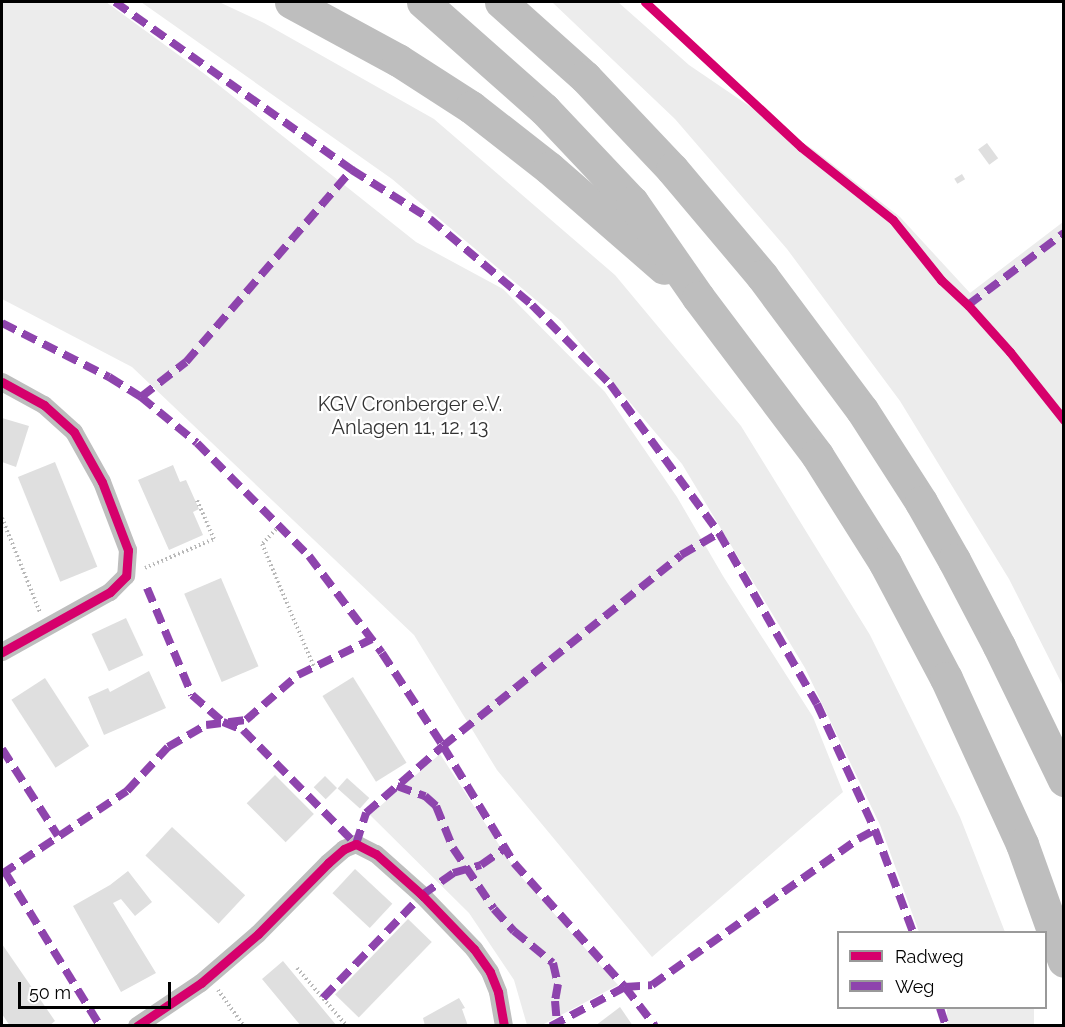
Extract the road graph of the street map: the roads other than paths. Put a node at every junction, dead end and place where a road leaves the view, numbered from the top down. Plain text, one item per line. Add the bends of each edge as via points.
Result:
1 (291, 2) edge
2 (423, 2) edge
3 (501, 2) edge
4 (698, 297) junction
5 (2, 382) edge
6 (2, 652) edge
7 (1064, 780) edge
8 (1064, 961) edge
9 (137, 1026) edge
10 (504, 1026) edge

1 - 4 highway via 398,60 471,107 549,168
2 - 4 highway via 590,155 632,202
3 - 7 highway via 585,77 672,169 762,276 862,410 954,560
4 - 8 highway via 817,455 885,563 989,768 1022,844
5 - 6 street via 44,405 74,432 102,482 128,550 126,576 110,592
9 - 10 street via 208,977 264,928 328,863 356,844 376,854 407,881 474,949 498,992

